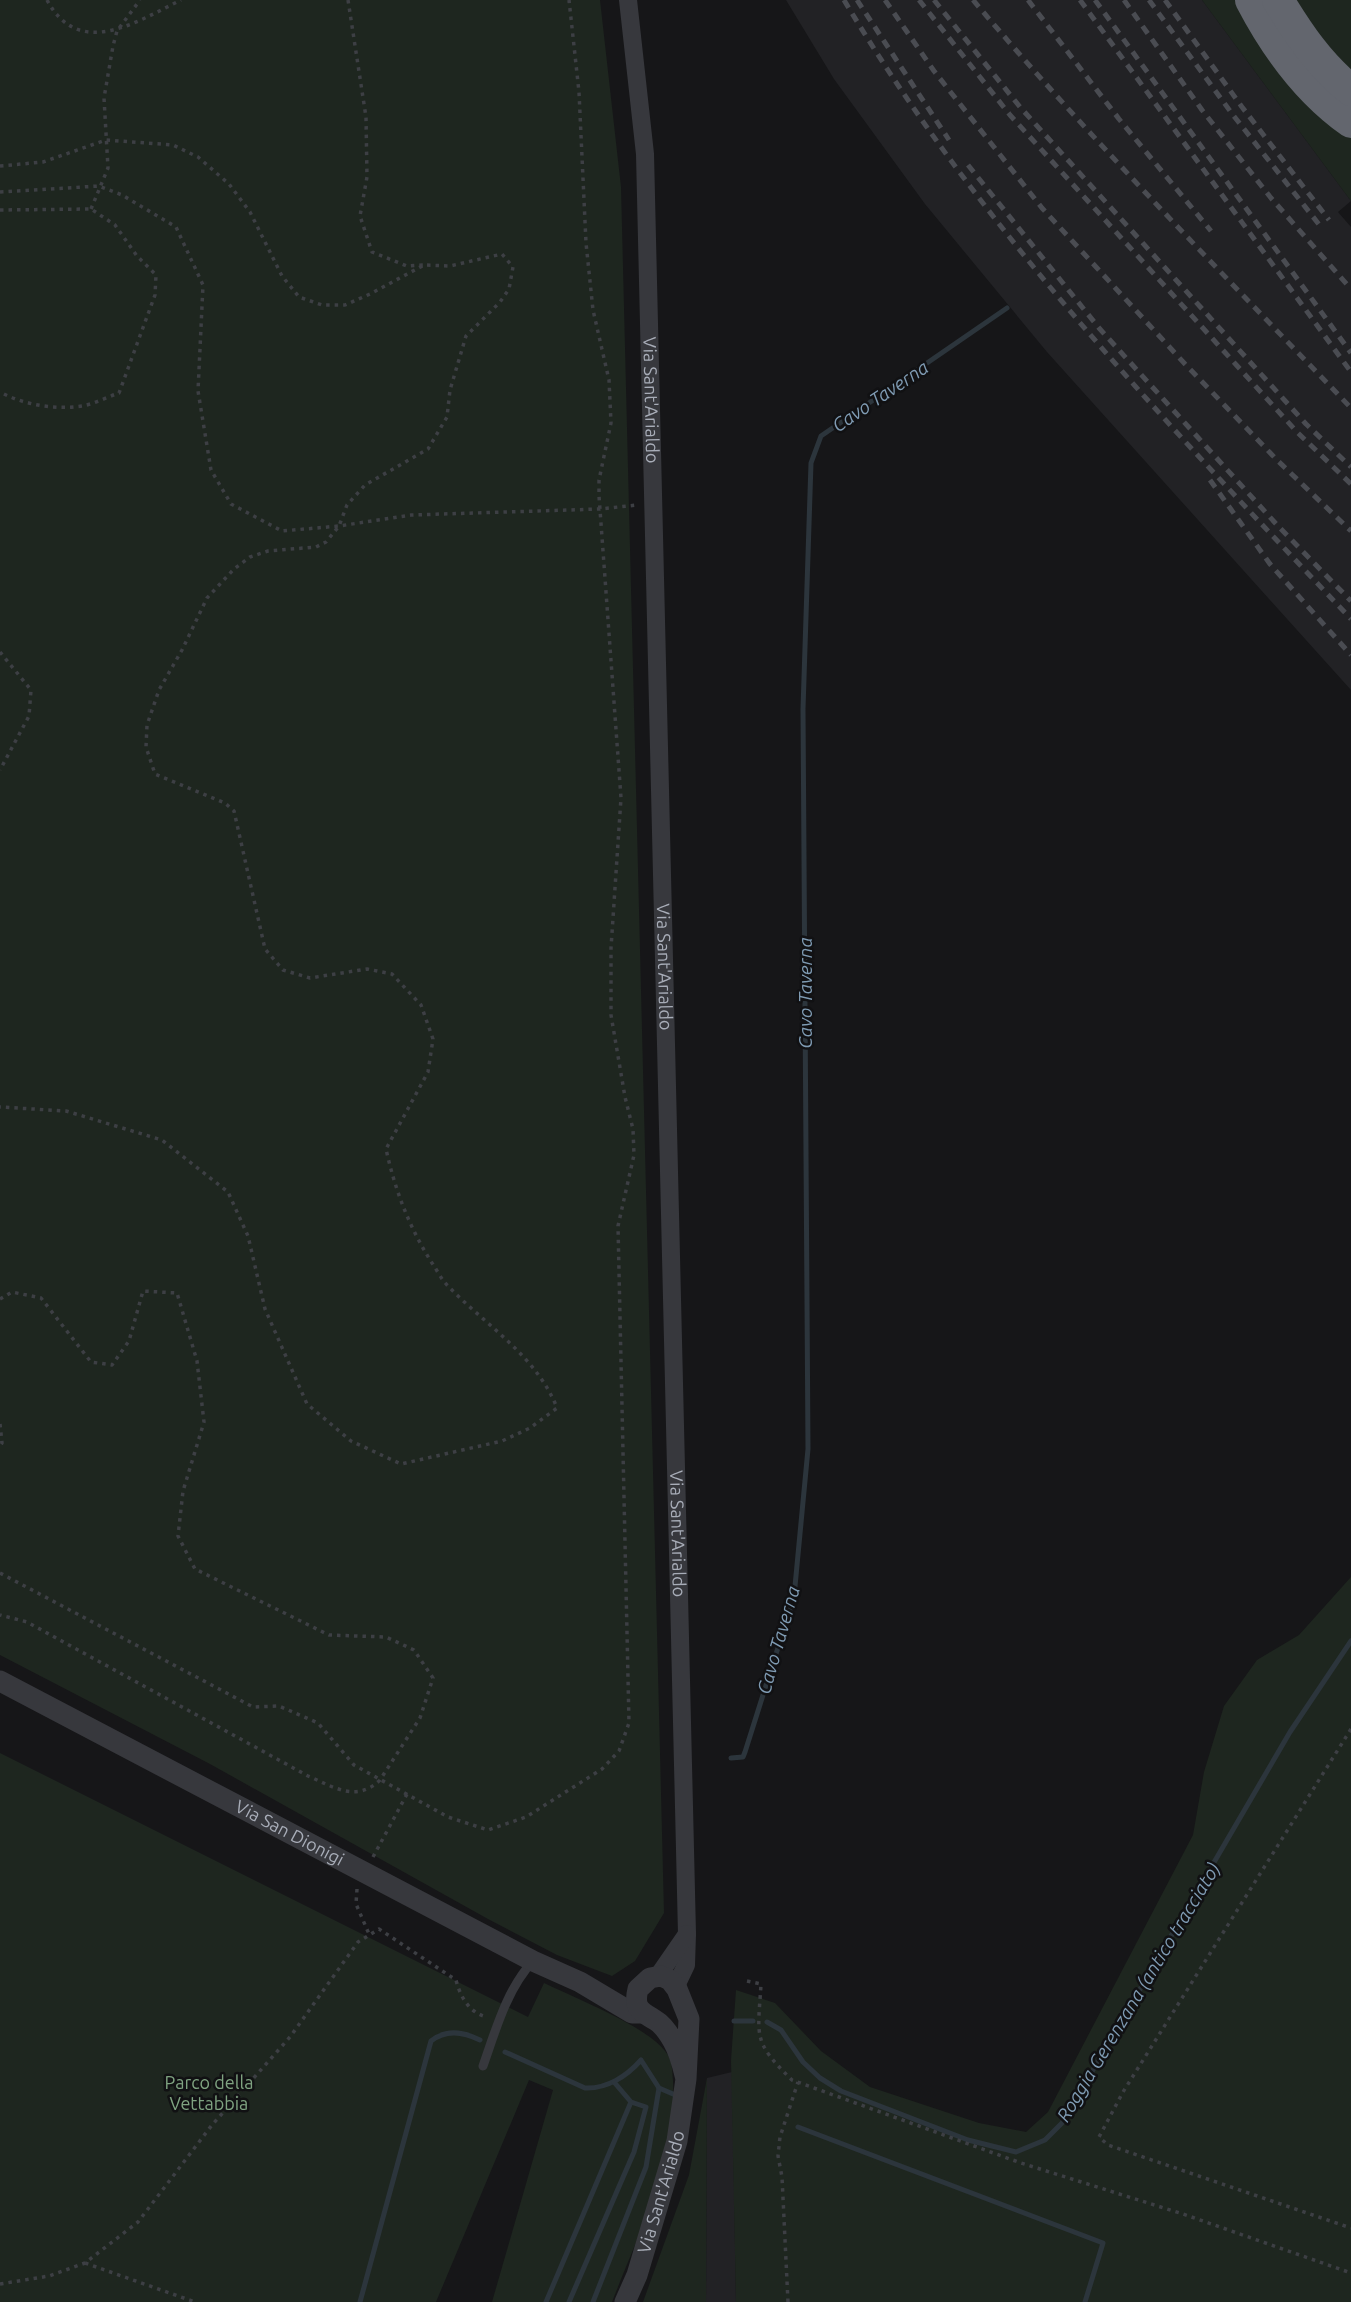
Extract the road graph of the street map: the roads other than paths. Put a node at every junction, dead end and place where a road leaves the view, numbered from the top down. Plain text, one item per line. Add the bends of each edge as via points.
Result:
1 (628, 0) edge
2 (1251, 0) edge
3 (1278, 0) edge
4 (1351, 90) edge
5 (1351, 122) edge
6 (0, 1681) edge
7 (533, 1961) junction
8 (580, 1982) junction
9 (671, 1986) junction
10 (638, 1989) junction
11 (648, 2016) junction
12 (484, 2066) dead end
13 (686, 2079) junction
14 (625, 2302) edge

1 - 9 street, Via Sant'Arialdo via 645,154 687,1934
2 - 5 highway via 1291,65
3 - 4 highway via 1295,29
6 - 7 street, Via San Dionigi
7 - 8 street, Via San Dionigi
7 - 12 lane via 520,1976 499,2019
8 - 10 street, Via San Dionigi
8 - 11 street, Via San Dionigi via 632,2013
9 - 10 street, Via Sant'Arialdo via 645,1980
9 - 11 street, Via Sant'Arialdo via 675,2010 667,2017
9 - 13 street, Via Sant'Arialdo via 689,2019
10 - 11 street, Via Sant'Arialdo via 637,2004
11 - 13 street, Via Sant'Arialdo via 674,2043
13 - 14 street, Via Sant'Arialdo via 677,2141

